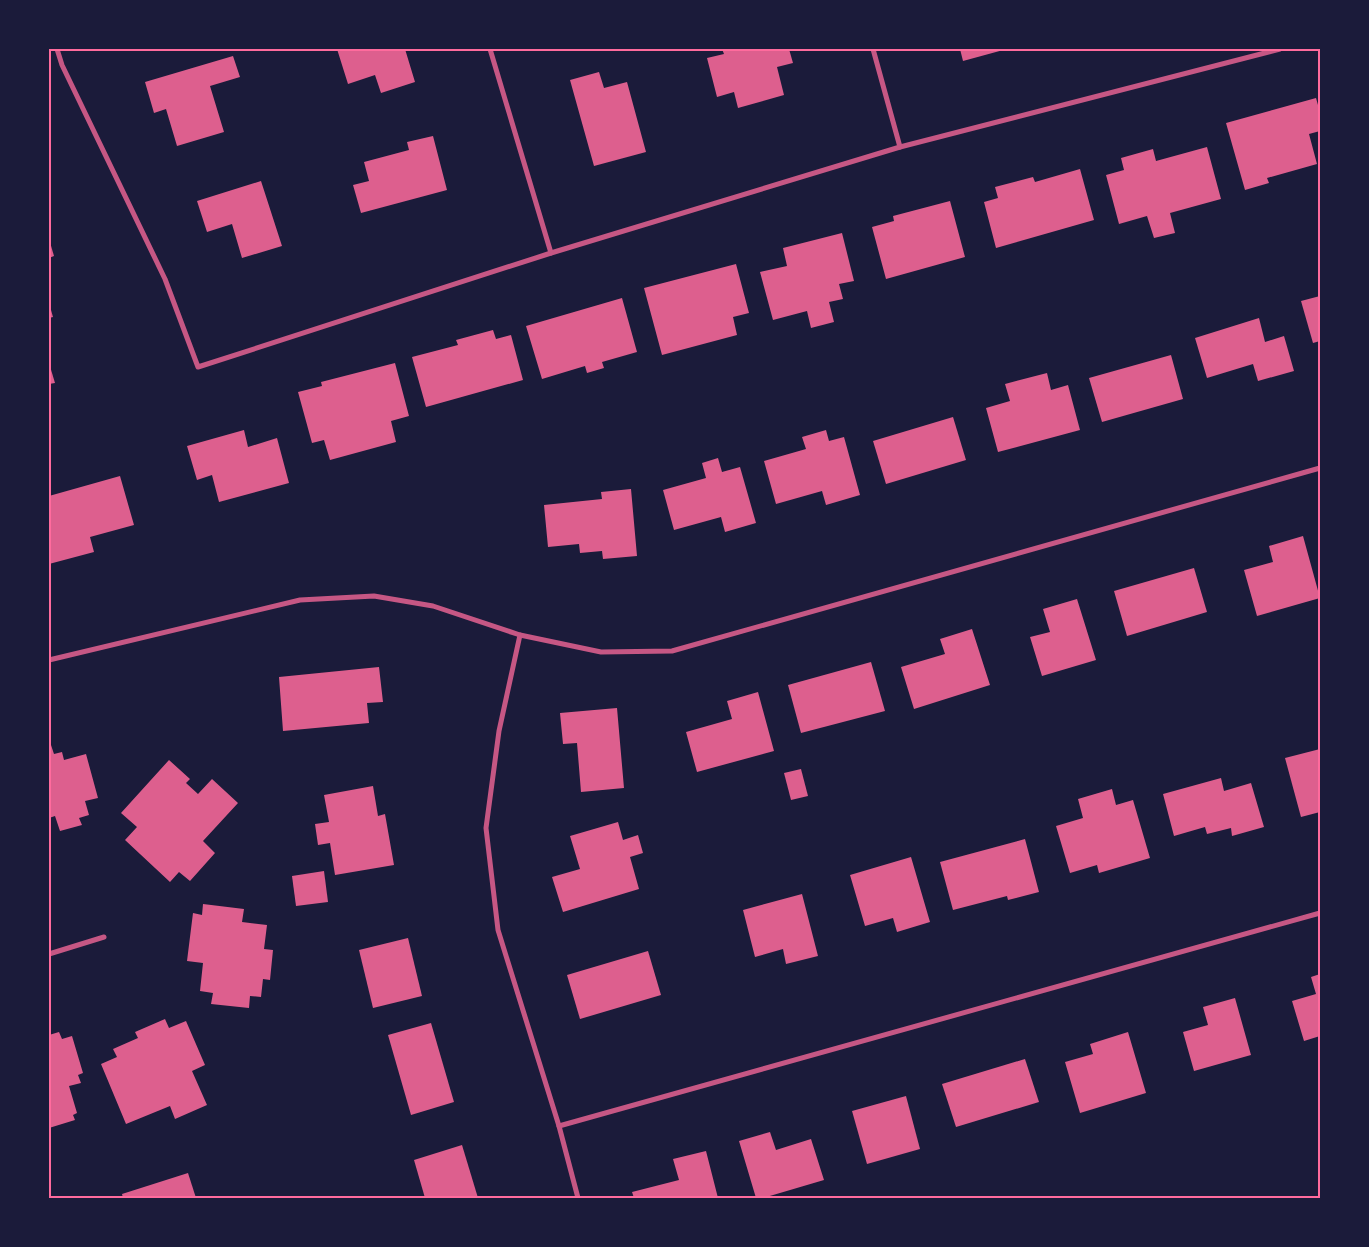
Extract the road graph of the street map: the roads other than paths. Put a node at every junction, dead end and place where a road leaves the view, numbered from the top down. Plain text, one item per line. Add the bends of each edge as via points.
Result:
1 (57, 49) edge
2 (490, 49) edge
3 (873, 49) edge
4 (1280, 49) edge
5 (1268, 50) edge
6 (900, 146) junction
7 (551, 253) junction
8 (1320, 468) edge
9 (520, 635) junction
10 (49, 660) edge
11 (1320, 913) edge
12 (104, 937) dead end
13 (49, 954) edge
14 (559, 1126) junction
15 (578, 1198) edge

1 - 7 street via 166,279 198,367
2 - 7 street
3 - 6 street
4 - 5 street
5 - 6 street
6 - 7 street
8 - 9 street via 672,651 601,652
9 - 10 street via 433,606 374,596 300,600
9 - 14 street via 499,731 486,828 498,930
11 - 14 street
12 - 13 street
14 - 15 street

